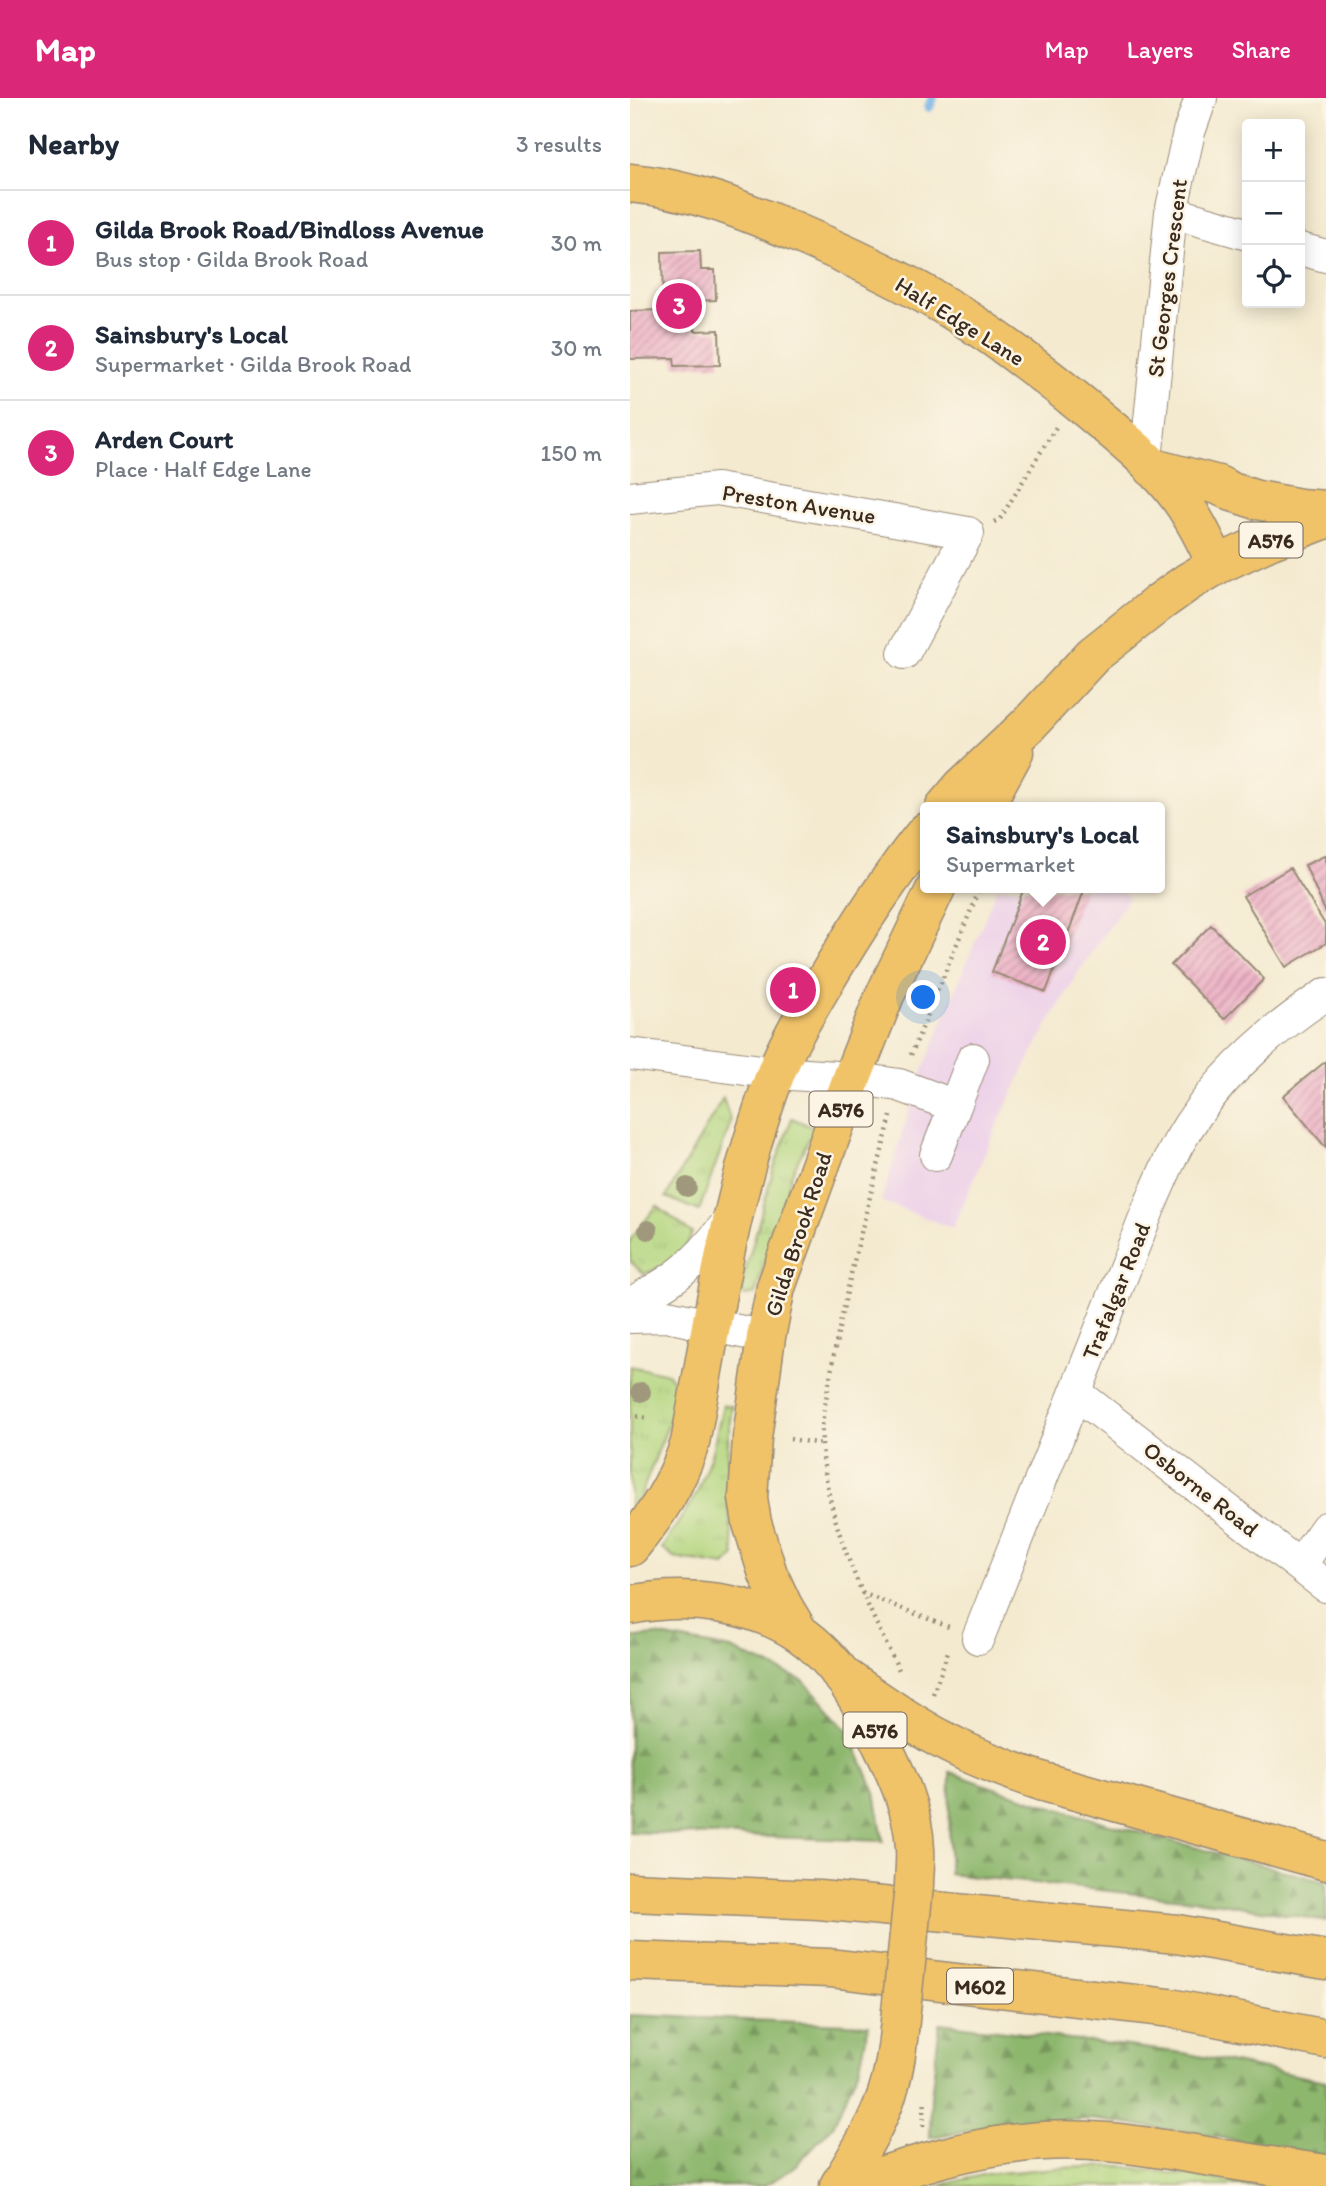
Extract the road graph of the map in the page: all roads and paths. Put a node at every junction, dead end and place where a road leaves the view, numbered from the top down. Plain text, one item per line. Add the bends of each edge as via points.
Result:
1 (1201, 98) edge
2 (630, 183) edge
3 (1171, 212) junction
4 (1242, 233) edge
5 (1305, 250) edge
6 (1326, 256) edge
7 (1074, 398) junction
8 (1150, 464) junction
9 (630, 498) edge
10 (1326, 510) edge
11 (1326, 519) edge
12 (968, 533) junction
13 (1217, 565) junction
14 (904, 653) dead end
15 (1028, 725) junction
16 (949, 802) edge
17 (987, 802) edge
18 (920, 839) edge
19 (934, 893) edge
20 (978, 893) edge
21 (1326, 994) edge
22 (630, 1054) edge
23 (973, 1059) dead end
24 (776, 1073) junction
25 (852, 1077) junction
26 (899, 1085) junction
27 (955, 1106) junction
28 (936, 1155) dead end
29 (732, 1217) junction
30 (630, 1305) edge
31 (630, 1317) edge
32 (711, 1324) junction
33 (766, 1337) junction
34 (1076, 1392) junction
35 (630, 1415) edge
36 (648, 1418) dead end
37 (790, 1439) dead end
38 (822, 1444) junction
39 (1326, 1528) edge
40 (630, 1547) edge
41 (1300, 1564) junction
42 (1326, 1586) edge
43 (861, 1593) junction
44 (630, 1605) edge
45 (799, 1633) junction
46 (967, 1634) junction
47 (840, 1674) junction
48 (902, 1678) dead end
49 (946, 1742) junction
50 (1326, 1861) edge
51 (630, 1892) edge
52 (1326, 1960) edge
53 (630, 1961) edge
54 (1326, 2039) edge
55 (925, 2099) dead end
56 (921, 2164) junction
57 (1326, 2174) edge
58 (839, 2186) edge
59 (850, 2186) edge

1 - 3 street, St Georges Crescent
2 - 7 main road, Half Edge Lane via 690,194 736,209 878,270 947,308
3 - 4 street
3 - 8 street, St Georges Crescent
5 - 6 street
7 - 8 main road, Half Edge Lane
7 - 12 path via 1000,519
8 - 10 main road via 1257,500
8 - 13 main road, Half Edge Lane via 1187,509
9 - 12 street, Preston Avenue via 717,489
11 - 13 main road, A576
12 - 14 street
13 - 15 main road, A576 via 1093,655
15 - 16 main road, A576
15 - 17 main road, A576
18 - 24 main road via 856,928 795,1031
19 - 25 main road, Gilda Brook Road / A576 via 884,995
20 - 26 path
21 - 34 street, Trafalgar Road via 1251,1051 1209,1096 1179,1142
22 - 24 street
23 - 27 street
24 - 25 street
24 - 29 main road
25 - 26 street
25 - 33 main road, Gilda Brook Road / A576 via 776,1287
26 - 27 street
26 - 38 path via 843,1304
27 - 28 street
29 - 30 street via 690,1265
29 - 32 main road
31 - 32 street via 667,1316
32 - 33 street
32 - 40 main road via 690,1443 680,1473
33 - 45 main road, Gilda Brook Road / A576 via 748,1498 768,1574
34 - 41 street, Osborne Road
34 - 46 street, Trafalgar Road
35 - 36 path
37 - 38 path
38 - 43 path via 835,1519
39 - 41 street
41 - 42 street, Osborne Road
43 - 46 path
43 - 48 path
44 - 45 main road, A576 via 709,1600
45 - 47 main road, A576
46 - 49 path via 930,1701 948,1716
47 - 49 main road
47 - 58 main road, A576, bridge via 866,1710 897,1779 915,1848 895,2062 873,2128
49 - 50 main road via 1044,1783
51 - 52 main road via 819,1899 1177,1934
53 - 54 main road, M602 via 831,1968 1170,2008
55 - 56 path
56 - 57 main road via 1023,2142 1109,2142
56 - 59 main road

